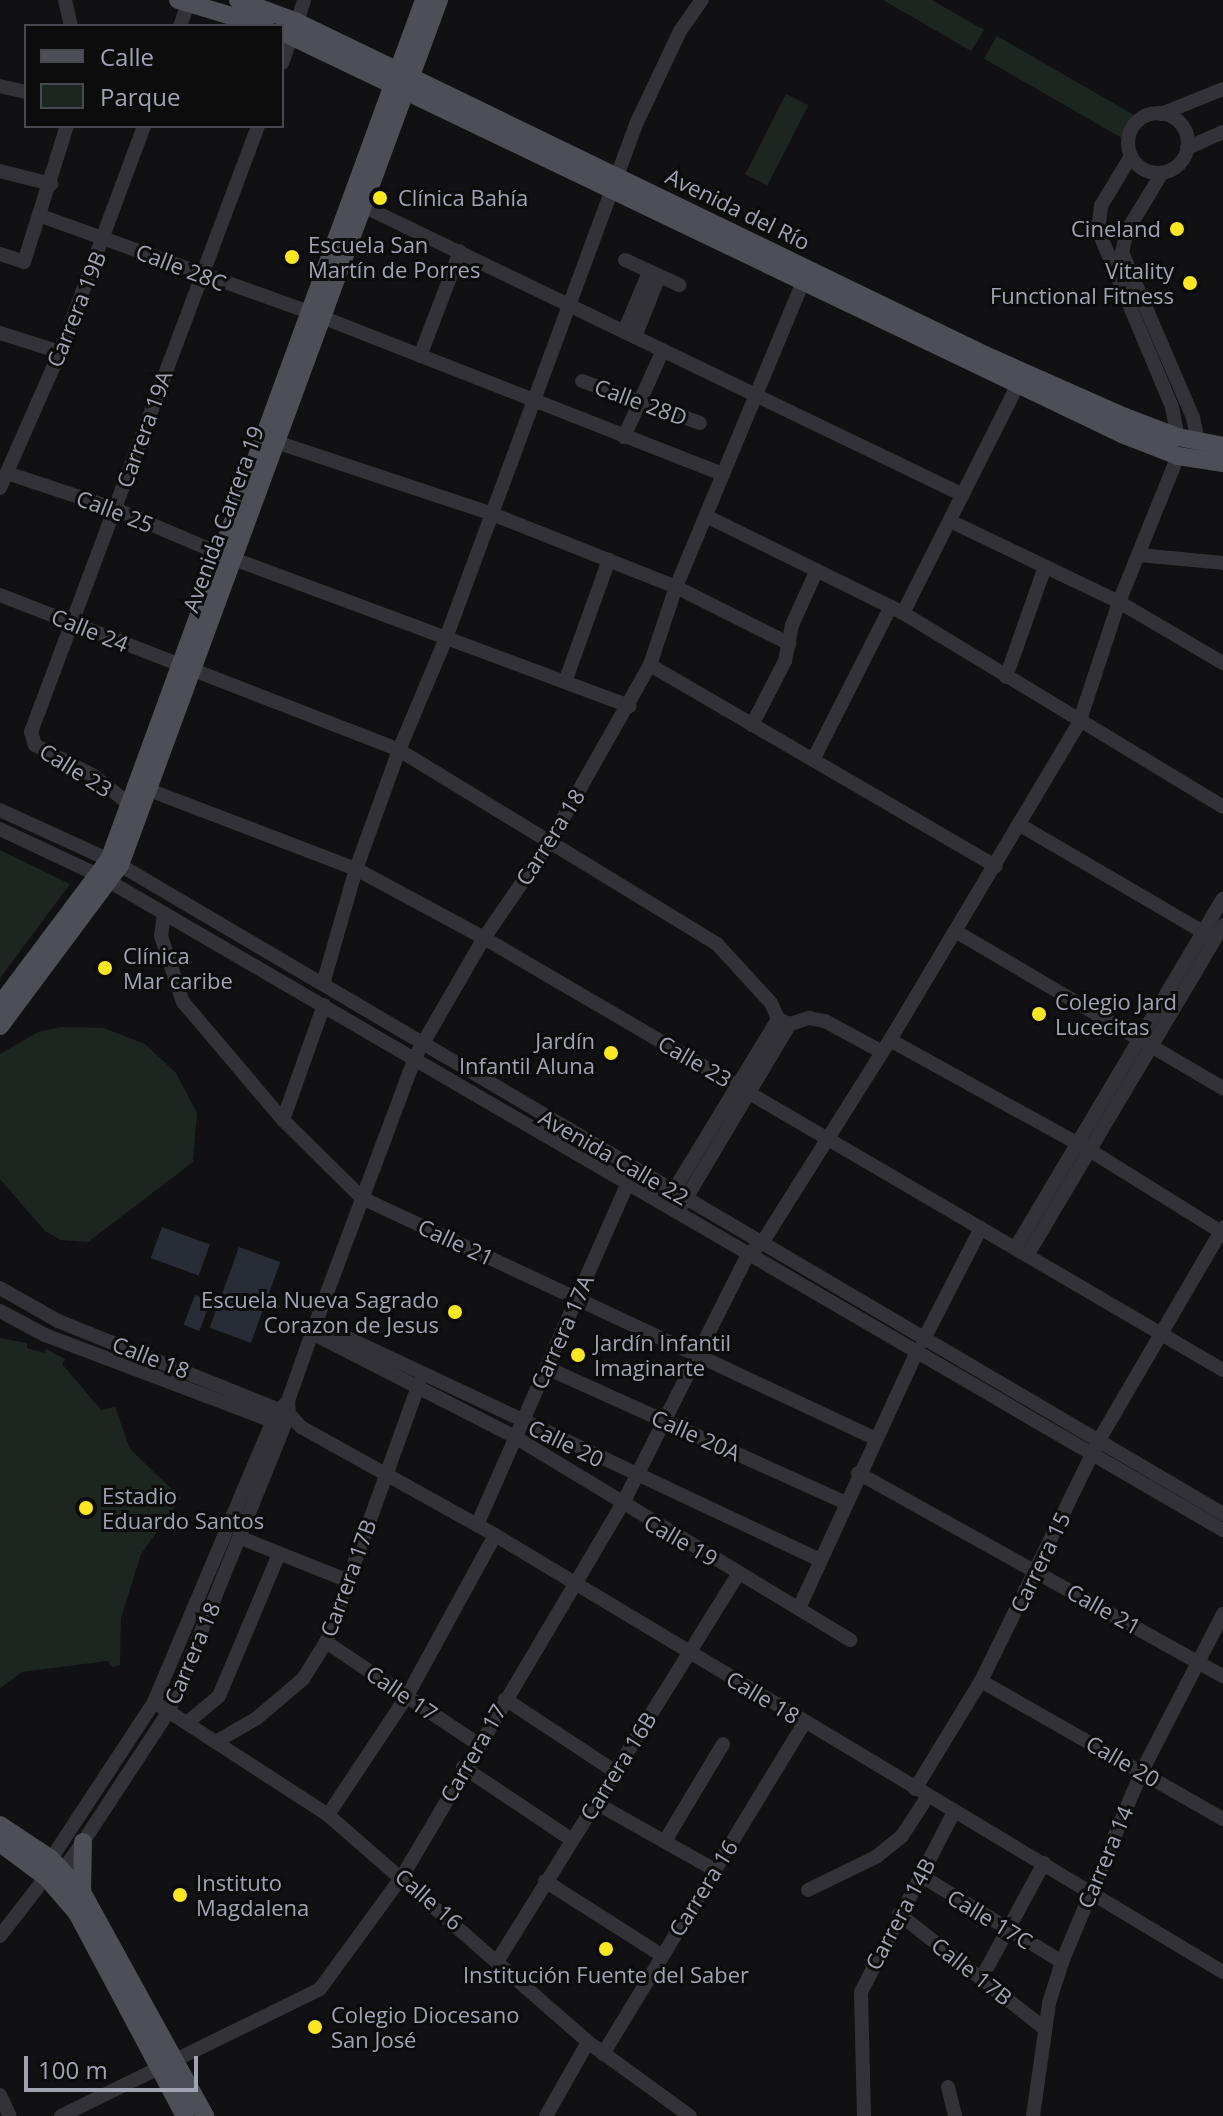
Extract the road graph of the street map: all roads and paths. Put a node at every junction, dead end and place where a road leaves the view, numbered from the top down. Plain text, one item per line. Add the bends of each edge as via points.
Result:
1 (65, 0) edge
2 (238, 0) edge
3 (304, 0) edge
4 (424, 0) edge
5 (439, 0) edge
6 (702, 0) edge
7 (184, 1) edge
8 (71, 24) edge
9 (180, 24) edge
10 (259, 24) edge
11 (280, 24) edge
12 (290, 30) edge
13 (284, 55) edge
14 (401, 83) junction
15 (0, 86) edge
16 (1223, 89) edge
17 (24, 92) edge
18 (1161, 114) junction
19 (66, 128) edge
20 (143, 128) edge
21 (257, 128) edge
22 (1223, 132) edge
23 (1187, 148) junction
24 (1131, 156) junction
25 (0, 171) edge
26 (1162, 173) junction
27 (51, 184) junction
28 (615, 187) junction
29 (361, 205) junction
30 (41, 216) junction
31 (104, 238) junction
32 (460, 251) junction
33 (0, 254) edge
34 (625, 260) dead end
35 (654, 274) junction
36 (201, 276) junction
37 (804, 277) junction
38 (679, 285) dead end
39 (568, 305) junction
40 (315, 314) junction
41 (0, 333) edge
42 (629, 334) junction
43 (663, 350) junction
44 (60, 352) junction
45 (420, 356) junction
46 (1020, 379) junction
47 (582, 381) dead end
48 (756, 393) junction
49 (640, 401) junction
50 (535, 403) junction
51 (700, 423) dead end
52 (624, 437) junction
53 (276, 442) junction
54 (1199, 443) junction
55 (1223, 446) edge
56 (1178, 447) junction
57 (1223, 463) edge
58 (7, 473) junction
59 (723, 474) junction
60 (0, 488) edge
61 (963, 495) junction
62 (115, 509) junction
63 (492, 514) junction
64 (706, 516) junction
65 (950, 521) junction
66 (1139, 555) junction
67 (227, 557) junction
68 (609, 560) junction
69 (1223, 563) edge
70 (1045, 567) junction
71 (817, 570) junction
72 (676, 587) junction
73 (0, 595) edge
74 (1119, 602) junction
75 (897, 610) junction
76 (72, 623) junction
77 (446, 638) junction
78 (790, 644) junction
79 (1223, 663) edge
80 (650, 665) junction
81 (187, 669) junction
82 (1006, 677) junction
83 (565, 682) junction
84 (630, 706) junction
85 (1079, 723) junction
86 (752, 725) junction
87 (31, 732) joint
88 (399, 750) junction
89 (814, 758) junction
90 (149, 790) junction
91 (129, 804) junction
92 (1223, 807) edge
93 (0, 810) edge
94 (1020, 825) junction
95 (0, 829) edge
96 (548, 845) junction
97 (996, 866) junction
98 (356, 869) junction
99 (110, 871) junction
100 (1223, 899) edge
101 (164, 913) junction
102 (955, 931) junction
103 (1216, 935) edge
104 (484, 938) junction
105 (323, 984) junction
106 (0, 1005) edge
107 (324, 1005) junction
108 (784, 1021) junction
109 (0, 1026) edge
110 (1146, 1042) junction
111 (886, 1046) junction
112 (419, 1050) junction
113 (1223, 1088) edge
114 (744, 1090) junction
115 (283, 1120) junction
116 (827, 1141) junction
117 (1085, 1148) junction
118 (628, 1183) junction
119 (362, 1198) junction
120 (675, 1202) junction
121 (981, 1228) junction
122 (1222, 1230) edge
123 (762, 1243) junction
124 (1022, 1250) junction
125 (748, 1254) junction
126 (0, 1288) edge
127 (578, 1299) junction
128 (0, 1311) edge
129 (314, 1328) junction
130 (1160, 1333) junction
131 (919, 1347) junction
132 (696, 1357) junction
133 (547, 1368) junction
134 (1223, 1370) edge
135 (423, 1375) junction
136 (417, 1389) junction
137 (282, 1414) junction
138 (661, 1420) junction
139 (522, 1421) junction
140 (515, 1437) junction
141 (874, 1438) junction
142 (1096, 1447) junction
143 (858, 1473) junction
144 (385, 1474) junction
145 (636, 1476) junction
146 (844, 1502) junction
147 (622, 1505) junction
148 (1223, 1514) edge
149 (477, 1525) junction
150 (1223, 1530) edge
151 (495, 1535) junction
152 (241, 1538) junction
153 (279, 1554) junction
154 (818, 1559) junction
155 (1035, 1571) junction
156 (739, 1573) junction
157 (349, 1581) junction
158 (575, 1585) junction
159 (799, 1608) junction
160 (1223, 1614) edge
161 (850, 1640) dead end
162 (326, 1642) junction
163 (689, 1652) junction
164 (1197, 1661) junction
165 (1223, 1676) edge
166 (981, 1681) junction
167 (407, 1696) junction
168 (505, 1699) junction
169 (154, 1702) junction
170 (169, 1711) junction
171 (188, 1722) junction
172 (805, 1722) junction
173 (219, 1740) junction
174 (478, 1744) junction
175 (723, 1744) dead end
176 (463, 1767) junction
177 (614, 1771) junction
178 (1142, 1771) junction
179 (922, 1792) junction
180 (596, 1803) junction
181 (954, 1812) junction
182 (328, 1815) junction
183 (1223, 1819) edge
184 (0, 1825) edge
185 (572, 1840) junction
186 (665, 1841) junction
187 (83, 1842) junction
188 (0, 1843) edge
189 (1044, 1863) junction
190 (54, 1868) junction
191 (715, 1870) junction
192 (403, 1875) junction
193 (920, 1875) junction
194 (545, 1881) junction
195 (808, 1890) dead end
196 (82, 1892) junction
197 (1089, 1892) junction
198 (899, 1914) junction
199 (1007, 1929) junction
200 (0, 1936) edge
201 (661, 1955) junction
202 (498, 1960) junction
203 (1062, 1962) junction
204 (1223, 1972) edge
205 (981, 1979) junction
206 (1044, 2028) junction
207 (588, 2042) junction
208 (603, 2054) junction
209 (166, 2062) junction
210 (948, 2087) dead end
211 (0, 2095) edge
212 (10, 2116) edge
213 (61, 2116) edge
214 (185, 2116) edge
215 (205, 2116) edge
216 (546, 2116) edge
217 (690, 2116) edge
218 (864, 2116) edge
219 (955, 2116) edge
220 (1033, 2116) edge

1 - 8 street
2 - 11 main road, Avenida del Río
3 - 12 street
4 - 14 main road, Avenida Carrera 19
5 - 14 main road, Avenida Carrera 19
6 - 28 street via 654,82
7 - 9 street
7 - 10 main road
12 - 13 street
12 - 14 main road, Avenida del Río
14 - 28 main road, Avenida del Río
14 - 29 main road, Avenida Carrera 19
14 - 40 main road, Avenida Carrera 19
15 - 17 street
16 - 18 street
18 - 23 street via 1184,129
18 - 24 street via 1134,125 1128,140
19 - 27 street
20 - 31 street, Carrera 19B
21 - 36 street, Carrera 19A
22 - 23 street
23 - 26 street via 1179,165
24 - 26 street via 1144,170
24 - 56 street via 1101,206 1098,230 1172,407
25 - 27 street
26 - 54 street via 1127,231 1122,252
27 - 30 street
28 - 37 main road, Avenida del Río
28 - 39 street
29 - 32 street
29 - 40 main road, Avenida Carrera 19
30 - 31 street, Calle 28C
30 - 33 street via 24,262
31 - 36 street, Calle 28C
31 - 44 street, Carrera 19B
32 - 39 street
32 - 45 street
34 - 35 street
35 - 38 street
35 - 42 street
36 - 40 street, Calle 28C
36 - 62 street, Carrera 19A
37 - 46 main road, Avenida del Río
37 - 48 street, Carrera 18
39 - 42 street
39 - 50 street
40 - 45 street, Calle 28C
40 - 53 main road, Avenida Carrera 19
40 - 67 main road, Avenida Carrera 19
41 - 44 street
42 - 43 street
43 - 48 street
43 - 49 street
44 - 58 street, Carrera 19B
45 - 50 street, Calle 28C
46 - 56 main road, Avenida del Río
46 - 61 street
47 - 49 street, Calle 28D
48 - 59 street, Carrera 18
48 - 61 street
49 - 51 street, Calle 28D
49 - 52 street
50 - 52 street, Calle 28C
50 - 63 street
52 - 59 street, Calle 28C
53 - 63 street
53 - 67 main road, Avenida Carrera 19
54 - 55 main road, Avenida del Río
54 - 56 main road, Avenida del Río
56 - 57 main road, Avenida del Río
56 - 66 street
58 - 60 street, Carrera 19B
58 - 62 street, Calle 25
59 - 64 street, Carrera 18
61 - 65 street
62 - 67 street, Calle 25
62 - 76 street, Carrera 19A
63 - 68 street
63 - 77 street
64 - 71 street
64 - 72 street, Carrera 18
65 - 70 street
65 - 75 street
66 - 69 street
66 - 74 street
67 - 77 street, Calle 25
67 - 81 main road, Avenida Carrera 19
68 - 72 street
68 - 83 street
70 - 74 street
70 - 82 street
71 - 75 street
71 - 78 street via 792,625
72 - 78 street
72 - 80 street, Carrera 18
73 - 76 street, Calle 24
74 - 79 street
74 - 85 street
75 - 82 street
75 - 89 street
76 - 81 street, Calle 24
76 - 87 street, Carrera 19A
77 - 83 street, Calle 25
77 - 88 street
78 - 86 street
80 - 84 street, Carrera 18
80 - 86 street
81 - 88 street, Calle 24
81 - 90 main road, Avenida Carrera 19
81 - 91 main road, Avenida Carrera 19
82 - 85 street
83 - 84 street, Calle 25
84 - 96 street, Carrera 18
85 - 92 street
85 - 94 street
86 - 89 street
87 - 91 street, Calle 23 via 35,745 94,776
88 - 96 street, Calle 24
88 - 98 street
89 - 97 street
90 - 98 street, Calle 23
90 - 99 main road, Avenida Carrera 19
91 - 99 main road, Avenida Carrera 19
93 - 99 street, Avenida Calle 22
94 - 97 street
94 - 103 street
95 - 99 street, Avenida Calle 22
96 - 104 street, Carrera 18
96 - 108 street, Calle 24 via 717,944
97 - 102 street
98 - 104 street, Calle 23
98 - 105 street
99 - 101 street, Avenida Calle 22
99 - 105 street, Avenida Calle 22
99 - 106 main road, Avenida Carrera 19
99 - 109 main road, Avenida Carrera 19
100 - 103 street
101 - 107 street, Avenida Calle 22
101 - 115 street, Calle 21 via 161,936 183,1002
102 - 110 street
102 - 111 street
103 - 110 street
104 - 112 street, Carrera 18
104 - 114 street, Calle 23
105 - 112 street, Avenida Calle 22
107 - 112 street, Avenida Calle 22
107 - 115 street
108 - 111 street via 825,1021
108 - 114 street
110 - 113 street
110 - 117 street
111 - 116 street
111 - 117 street
112 - 118 street, Avenida Calle 22
112 - 119 street, Carrera 18
112 - 120 street, Avenida Calle 22
114 - 116 street, Calle 23
114 - 120 street
115 - 119 street, Calle 21
116 - 121 street, Calle 23
116 - 123 street
117 - 122 street
117 - 124 street
118 - 120 street, Avenida Calle 22
118 - 127 street, Carrera 17A
119 - 127 street, Calle 21
119 - 129 street, Carrera 18
120 - 123 street, Avenida Calle 22
120 - 125 street, Avenida Calle 22
121 - 124 street, Calle 23
121 - 131 street
122 - 130 street, Carrera 15
123 - 125 street
123 - 131 street, Avenida Calle 22
124 - 130 street, Calle 23
125 - 131 street, Avenida Calle 22
125 - 132 street, Carrera 17
126 - 137 street, Calle 18 via 58,1321
127 - 132 street, Calle 21
127 - 133 street, Carrera 17A
128 - 137 street, Calle 18 via 45,1335
129 - 135 street, Calle 20
129 - 136 street, Calle 20
129 - 137 street, Carrera 18
130 - 134 street, Calle 23
130 - 142 street, Carrera 15
131 - 141 street
131 - 142 street, Avenida Calle 22
132 - 138 street, Carrera 17
132 - 141 street, Calle 21
133 - 138 street, Calle 20A
133 - 139 street, Carrera 17A
135 - 136 street, Carrera 17B
135 - 139 street, Calle 20
136 - 140 street, Calle 20
136 - 144 street, Carrera 17B
137 - 144 street, Calle 18
137 - 152 street, Carrera 18
137 - 169 street, Carrera 18
138 - 145 street, Carrera 17
138 - 146 street, Calle 20A
139 - 140 street, Carrera 17A
139 - 145 street, Calle 20
140 - 147 street, Calle 19
140 - 149 street, Carrera 17A
141 - 143 street
142 - 148 street, Avenida Calle 22
142 - 150 street, Avenida Calle 22
142 - 155 street, Carrera 15
143 - 146 street
143 - 155 street, Calle 21
144 - 149 street, Calle 18
144 - 157 street, Carrera 17B
145 - 147 street, Carrera 17
145 - 154 street, Calle 20
146 - 154 street
147 - 156 street, Calle 19
147 - 158 street, Carrera 17
149 - 151 street, Calle 18
151 - 158 street, Calle 18
151 - 167 street
152 - 153 street
152 - 170 street, Carrera 18
153 - 157 street
153 - 171 street via 219,1696
154 - 159 street
155 - 164 street, Calle 21
155 - 166 street, Carrera 15
156 - 159 street, Calle 19
156 - 163 street, Carrera 16B
157 - 162 street, Carrera 17B
158 - 163 street, Calle 18
158 - 168 street, Carrera 17
159 - 161 street, Calle 19
160 - 164 street, Carrera 14
162 - 167 street, Calle 17
162 - 173 street, Carrera 17B via 303,1679 257,1718
163 - 172 street, Calle 18
163 - 177 street, Carrera 16B
164 - 165 street, Calle 21
164 - 178 street, Carrera 14
166 - 178 street, Calle 20
166 - 179 street, Carrera 15
167 - 174 street, Calle 17
167 - 182 street
168 - 174 street, Carrera 17
168 - 177 street
169 - 170 street, Calle 16
169 - 190 street, Carrera 18
170 - 171 street, Calle 16
170 - 187 street, Carrera 18
171 - 173 street, Calle 16
172 - 179 street, Calle 18
172 - 191 street, Carrera 16
173 - 182 street, Calle 16
174 - 176 street, Carrera 17
175 - 186 street
176 - 185 street
176 - 192 street, Carrera 17
177 - 180 street, Carrera 16B
178 - 183 street, Calle 20
178 - 197 street, Carrera 14
179 - 181 street, Calle 18
179 - 195 street, Carrera 15 via 902,1836 876,1857
180 - 185 street, Carrera 16B
180 - 186 street
181 - 189 street, Calle 18
181 - 193 street, Carrera 14B
182 - 192 street, Calle 16
184 - 190 main road
185 - 194 street, Carrera 16B
186 - 191 street
187 - 190 street, Carrera 18
187 - 196 main road
188 - 190 main road
189 - 197 street, Calle 18
189 - 199 street
190 - 196 main road
190 - 200 street, Carrera 18
190 - 209 main road
191 - 201 street, Carrera 16
192 - 202 street, Calle 16
192 - 209 street, Carrera 17 via 320,1989
193 - 198 street, Carrera 14B
193 - 199 street, Calle 17C
194 - 201 street
194 - 202 street, Carrera 16B
196 - 209 main road
197 - 203 street, Carrera 14
197 - 204 street, Calle 18
198 - 205 street, Calle 17B
198 - 218 street, Carrera 14B via 861,1992
199 - 203 street, Calle 17C
199 - 205 street
201 - 208 street, Carrera 16
202 - 207 street, Calle 16
203 - 206 street, Carrera 14
205 - 206 street, Calle 17B
206 - 220 street, Carrera 14
207 - 208 street, Calle 16
207 - 216 street
208 - 217 street, Calle 16
209 - 213 street, Carrera 17
209 - 214 main road
209 - 215 main road
210 - 219 street
211 - 212 street

